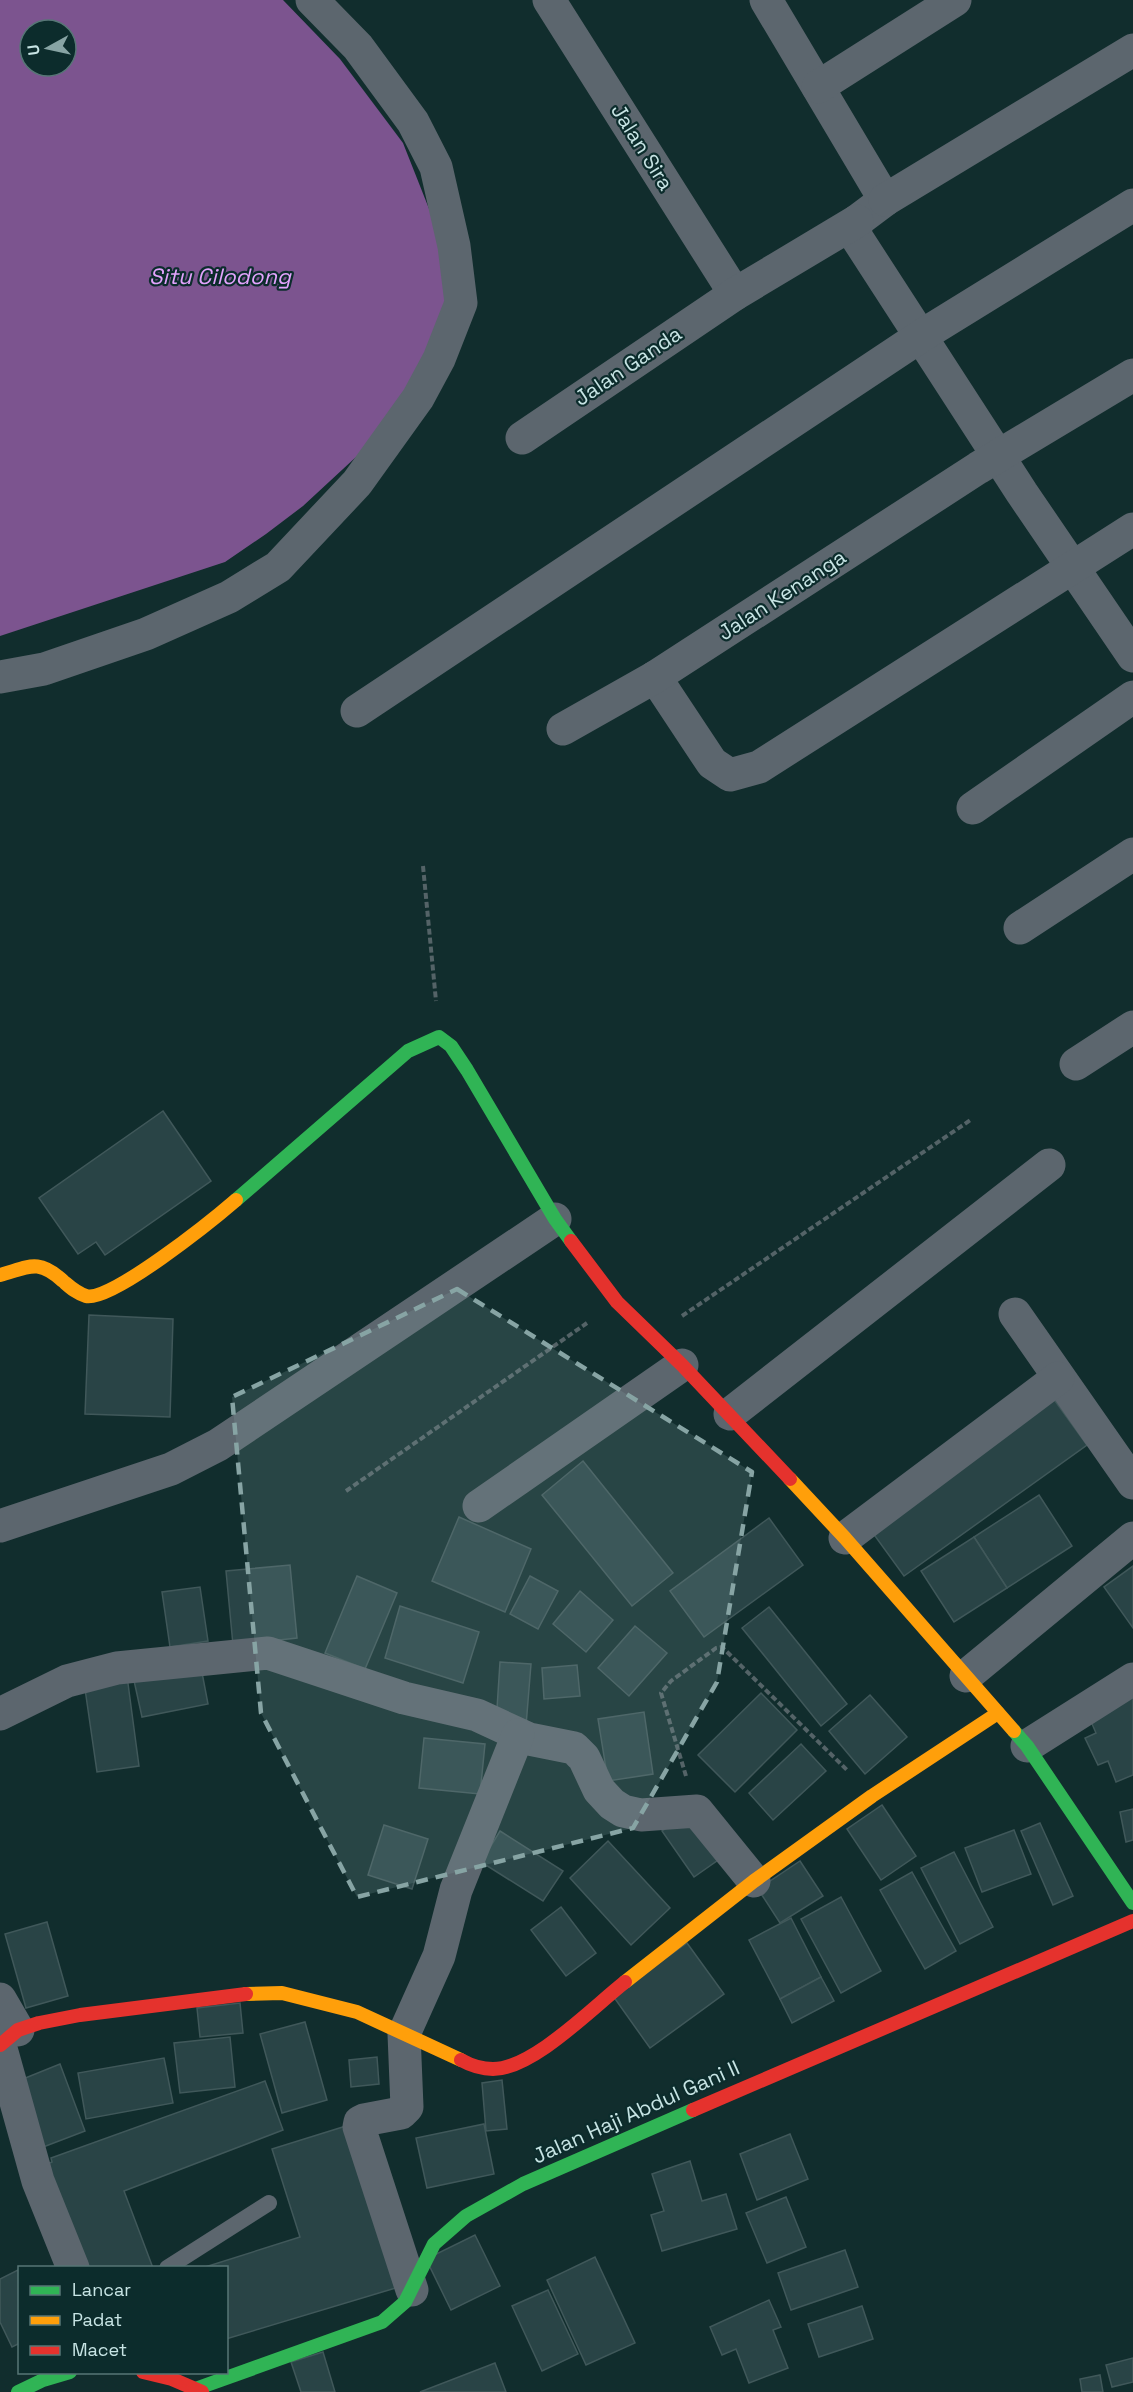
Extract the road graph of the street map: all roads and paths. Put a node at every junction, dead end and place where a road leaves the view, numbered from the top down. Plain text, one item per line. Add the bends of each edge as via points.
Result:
1 (312, 0) edge
2 (549, 0) edge
3 (766, 0) edge
4 (955, 0) edge
5 (1133, 50) edge
6 (818, 87) junction
7 (885, 200) junction
8 (1133, 205) edge
9 (857, 220) junction
10 (735, 294) junction
11 (921, 336) junction
12 (1133, 375) edge
13 (522, 438) dead end
14 (999, 456) junction
15 (1133, 530) edge
16 (1074, 567) junction
17 (1133, 656) edge
18 (0, 677) edge
19 (655, 677) junction
20 (1133, 697) edge
21 (357, 711) dead end
22 (563, 729) dead end
23 (973, 808) dead end
24 (1133, 854) edge
25 (423, 866) dead end
26 (1020, 928) dead end
27 (1133, 1027) edge
28 (439, 1037) junction
29 (1076, 1064) dead end
30 (972, 1119) dead end
31 (1048, 1165) dead end
32 (555, 1219) junction
33 (0, 1275) edge
34 (617, 1302) junction
35 (1015, 1314) dead end
36 (651, 1337) junction
37 (682, 1365) junction
38 (1058, 1378) junction
39 (730, 1414) junction
40 (1133, 1483) edge
41 (346, 1491) dead end
42 (479, 1506) dead end
43 (0, 1526) edge
44 (845, 1538) junction
45 (1133, 1538) edge
46 (966, 1676) junction
47 (1133, 1679) edge
48 (998, 1713) junction
49 (0, 1714) edge
50 (518, 1735) junction
51 (1028, 1746) junction
52 (873, 1796) junction
53 (697, 1811) junction
54 (754, 1881) junction
55 (1133, 1903) edge
56 (1133, 1922) edge
57 (0, 1999) edge
58 (404, 2034) junction
59 (6, 2040) edge
60 (269, 2203) dead end
61 (72, 2266) edge
62 (169, 2266) edge
63 (412, 2290) junction
64 (66, 2374) edge
65 (148, 2374) edge
66 (200, 2390) edge
67 (18, 2392) edge

1 - 18 street via 358,46 413,122 436,167 454,246 461,303 439,359 418,398 357,483 278,567 229,597 146,634 44,669
2 - 10 street, Jalan Sira
3 - 6 street
4 - 6 street
5 - 7 street, Jalan Ganda
6 - 7 street
7 - 9 street, Jalan Ganda
8 - 11 street
9 - 10 street, Jalan Ganda
9 - 11 street via 855,235
10 - 13 street, Jalan Ganda
11 - 14 street
11 - 21 street
12 - 14 street, Jalan Kenanga
14 - 16 street
14 - 19 street, Jalan Kenanga
15 - 16 street
16 - 17 street
16 - 19 street via 759,767 730,775 712,763
19 - 22 street, Jalan Kenanga
20 - 23 street
24 - 26 street
25 - 28 path
27 - 29 street
28 - 32 street via 451,1046 467,1070
28 - 33 street via 408,1051 198,1233 108,1292 88,1297 73,1290 48,1267 33,1266
30 - 36 path
31 - 39 street
32 - 34 street
32 - 43 street via 218,1445 171,1469
34 - 36 street
34 - 41 path
35 - 38 street
36 - 37 street
37 - 39 street
37 - 42 street
38 - 40 street
38 - 44 street
39 - 44 street
44 - 46 street
45 - 46 street
46 - 48 street
47 - 51 street
48 - 51 street
48 - 52 street
49 - 50 street via 67,1681 117,1668 268,1653 404,1698 477,1715
50 - 53 street via 579,1750 599,1790 624,1811 641,1815
50 - 58 street via 456,1890 439,1956
51 - 55 street
52 - 53 path via 722,1647 661,1692
52 - 54 street
53 - 54 street
54 - 58 street via 542,2050 519,2063 493,2069 471,2065
56 - 63 street, Jalan Haji Abdul Gani II via 499,2196 459,2219 433,2246
57 - 59 street
58 - 59 street via 357,2012 282,1993 232,1994 115,2010 39,2023
58 - 63 street via 407,2107 401,2113 364,2120 359,2127
59 - 61 street via 38,2181
60 - 62 lane
63 - 66 street, Jalan Haji Abdul Gani II via 392,2316 365,2330
64 - 67 street
65 - 66 street

